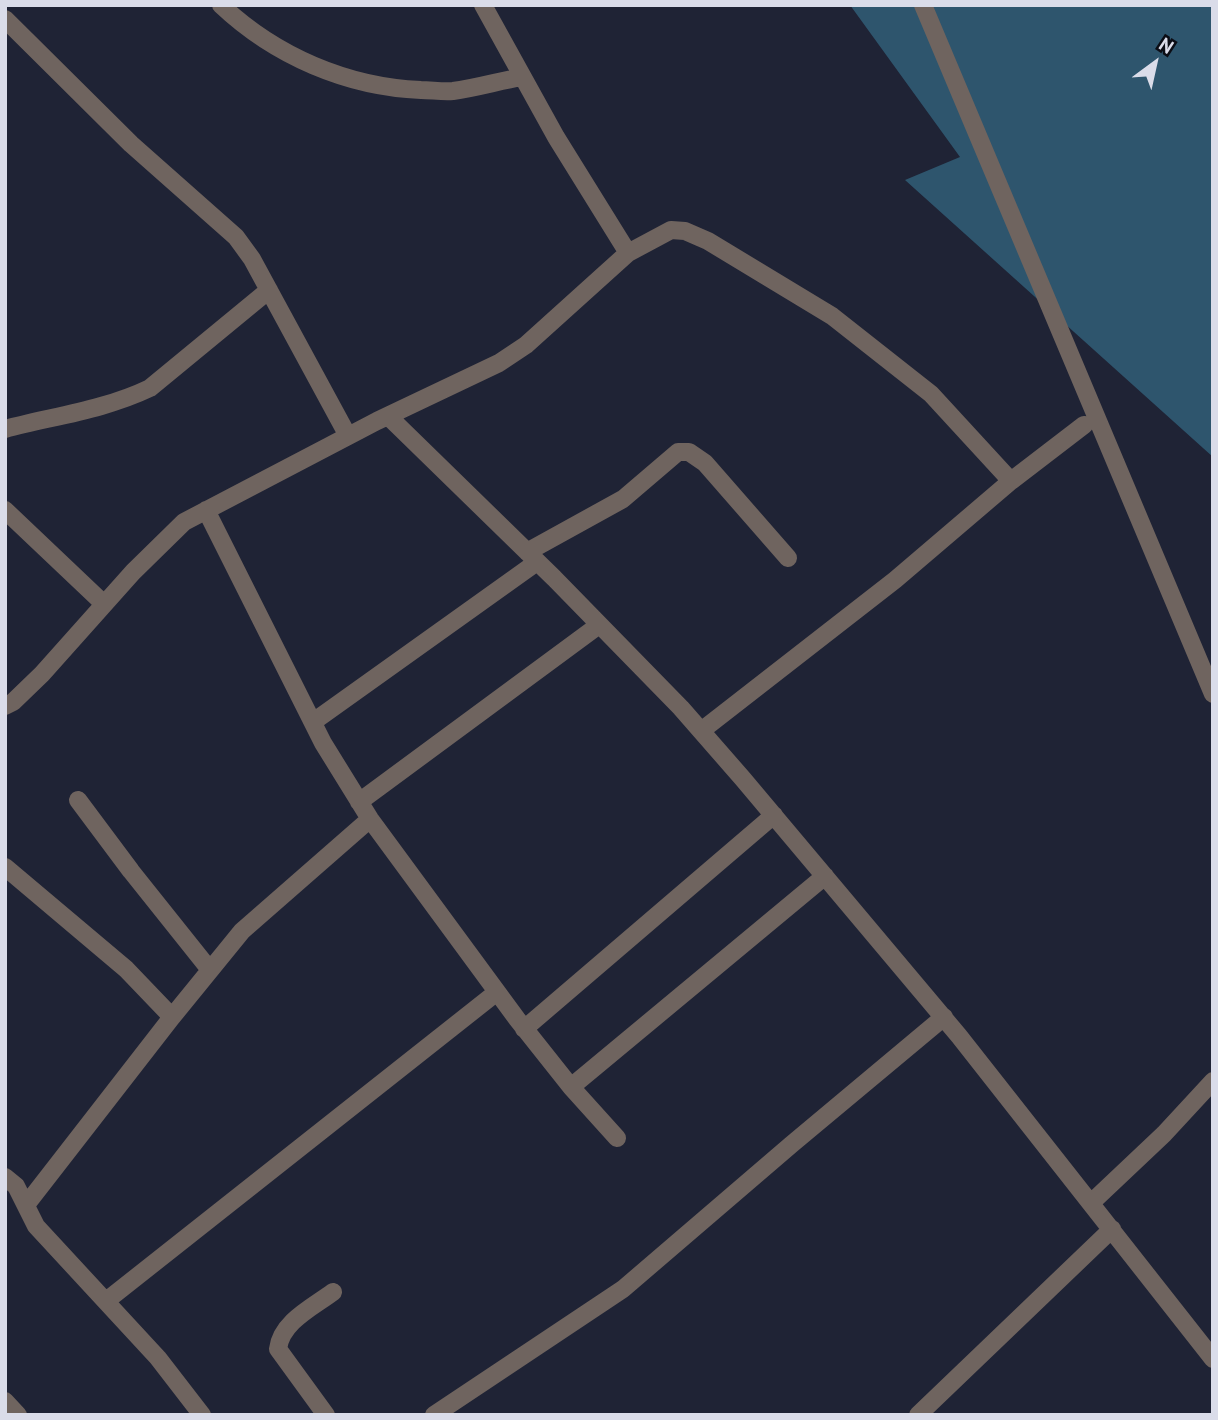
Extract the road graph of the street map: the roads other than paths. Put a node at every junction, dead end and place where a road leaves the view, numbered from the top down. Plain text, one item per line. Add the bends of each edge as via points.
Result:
1 (221, 5) edge
2 (483, 5) edge
3 (923, 5) edge
4 (5, 19) edge
5 (522, 76) junction
6 (628, 253) junction
7 (269, 290) junction
8 (388, 416) junction
9 (1084, 425) dead end
10 (5, 429) edge
11 (348, 436) junction
12 (1011, 481) junction
13 (5, 510) edge
14 (206, 510) junction
15 (532, 557) junction
16 (788, 558) dead end
17 (104, 604) junction
18 (599, 625) junction
19 (1213, 694) edge
20 (5, 706) edge
21 (313, 722) junction
22 (701, 730) junction
23 (78, 800) dead end
24 (359, 802) junction
25 (774, 815) junction
26 (370, 819) junction
27 (5, 867) edge
28 (825, 876) junction
29 (210, 970) junction
30 (497, 992) junction
31 (172, 1017) junction
32 (943, 1017) junction
33 (524, 1028) junction
34 (1213, 1082) edge
35 (571, 1087) junction
36 (617, 1138) dead end
37 (5, 1177) edge
38 (1091, 1203) junction
39 (26, 1205) junction
40 (1112, 1229) junction
41 (333, 1292) dead end
42 (106, 1301) junction
43 (1206, 1337) edge
44 (1213, 1359) edge
45 (5, 1401) edge
46 (18, 1415) edge
47 (202, 1415) edge
48 (326, 1415) edge
49 (434, 1415) edge
50 (918, 1415) edge

1 - 5 street via 285,53 338,75 395,89 451,91
2 - 5 street
3 - 19 street
4 - 7 street via 131,144 236,237
5 - 6 street
6 - 8 street via 526,345 499,363
6 - 12 street via 671,230 708,241 832,316 894,363 931,394
7 - 10 street via 150,388 103,406
7 - 11 street
8 - 11 street
8 - 15 street
9 - 12 street
11 - 14 street
12 - 22 street via 895,580
13 - 17 street
14 - 17 street via 164,539
14 - 21 street
15 - 16 street via 623,499 678,452 689,452 705,463
15 - 18 street
15 - 21 street
17 - 20 street via 42,674
18 - 22 street
18 - 24 street
21 - 24 street
22 - 25 street
23 - 29 street
24 - 26 street
25 - 28 street
25 - 33 street
26 - 29 street via 243,932
26 - 30 street
27 - 31 street via 126,969
28 - 32 street
28 - 35 street
29 - 31 street
30 - 33 street
30 - 42 street
31 - 39 street
32 - 38 street
32 - 49 street via 623,1289
33 - 35 street
34 - 38 street
35 - 36 street
37 - 39 street
38 - 40 street
39 - 42 street via 36,1226
40 - 43 street
40 - 50 street
41 - 48 street via 289,1325 279,1338 278,1349
42 - 47 street via 158,1357
43 - 44 street
45 - 46 street

